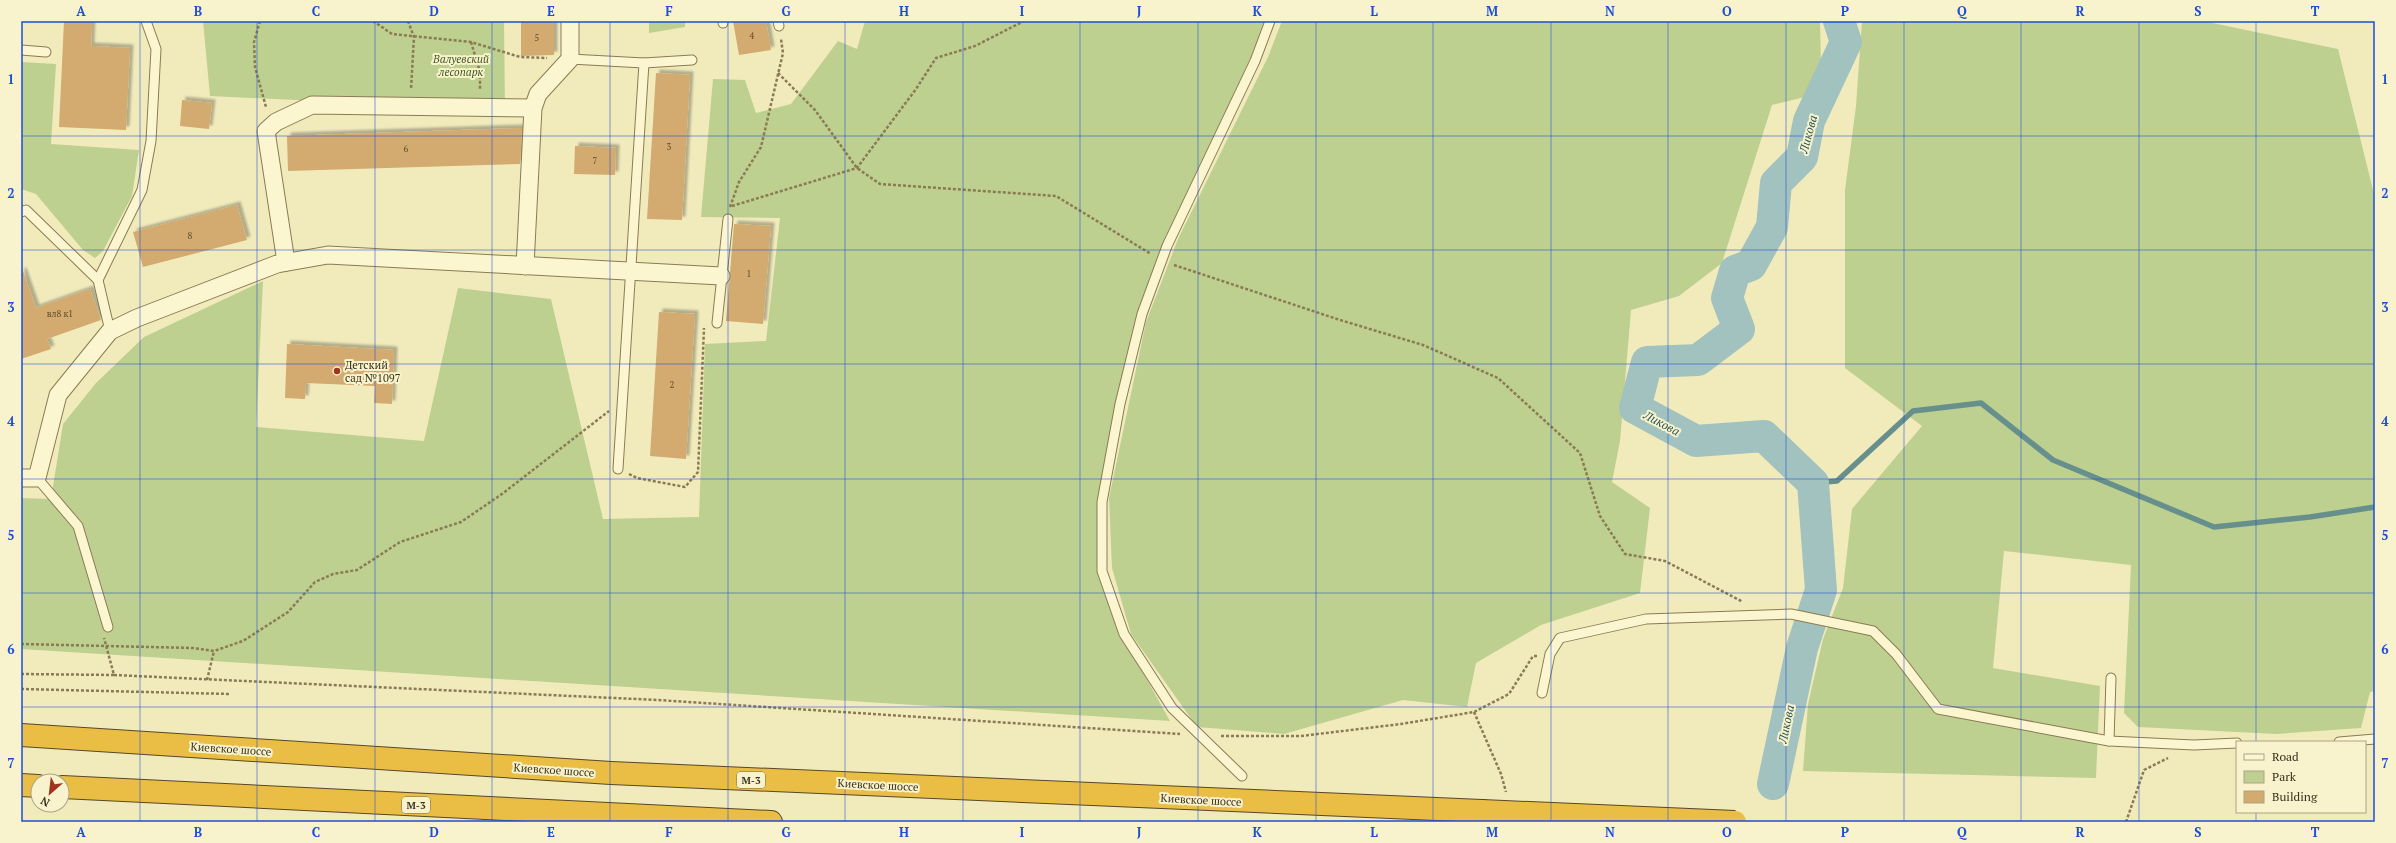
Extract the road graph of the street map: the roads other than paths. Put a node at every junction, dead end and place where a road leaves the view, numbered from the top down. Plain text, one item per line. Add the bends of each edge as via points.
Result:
1 (146, 21) edge
2 (570, 21) edge
3 (1270, 21) edge
4 (21, 50) edge
5 (46, 52) dead end
6 (570, 59) junction
7 (692, 60) dead end
8 (644, 63) junction
9 (533, 108) junction
10 (21, 212) edge
11 (728, 219) road end
12 (286, 262) junction
13 (525, 266) junction
14 (629, 272) junction
15 (721, 276) junction
16 (98, 280) junction
17 (718, 320) road end
18 (110, 331) junction
19 (618, 469) road end
20 (29, 478) edge
21 (105, 630) road end
22 (2111, 678) dead end
23 (1542, 693) dead end
24 (21, 735) edge
25 (2375, 739) edge
26 (2109, 741) junction
27 (2351, 741) edge
28 (2236, 743) edge
29 (1242, 776) dead end
30 (70, 787) edge
31 (771, 822) edge
32 (1735, 822) edge

1 - 16 lane via 156,48 151,141 142,190
2 - 6 street
3 - 29 lane via 1255,62 1161,261 1142,314 1120,404 1102,502 1102,571 1124,634 1172,708
4 - 5 lane
6 - 8 lane
6 - 9 street via 538,94
7 - 8 lane
8 - 14 lane
9 - 12 street via 312,104 276,122 266,131
9 - 13 street
10 - 16 lane via 26,210
11 - 15 lane
12 - 13 street via 328,255
12 - 18 street via 137,318
13 - 14 street
14 - 15 street
14 - 19 lane
15 - 17 lane
16 - 18 lane
18 - 20 street via 58,395
20 - 21 lane via 78,526
22 - 26 lane
23 - 26 lane via 1550,654 1560,638 1646,619 1791,614 1873,631 1896,654 1938,709
24 - 32 highway, Киевское шоссе / М-3, bridge via 611,773
25 - 27 lane
26 - 28 lane via 2194,745
30 - 31 highway, М-3

